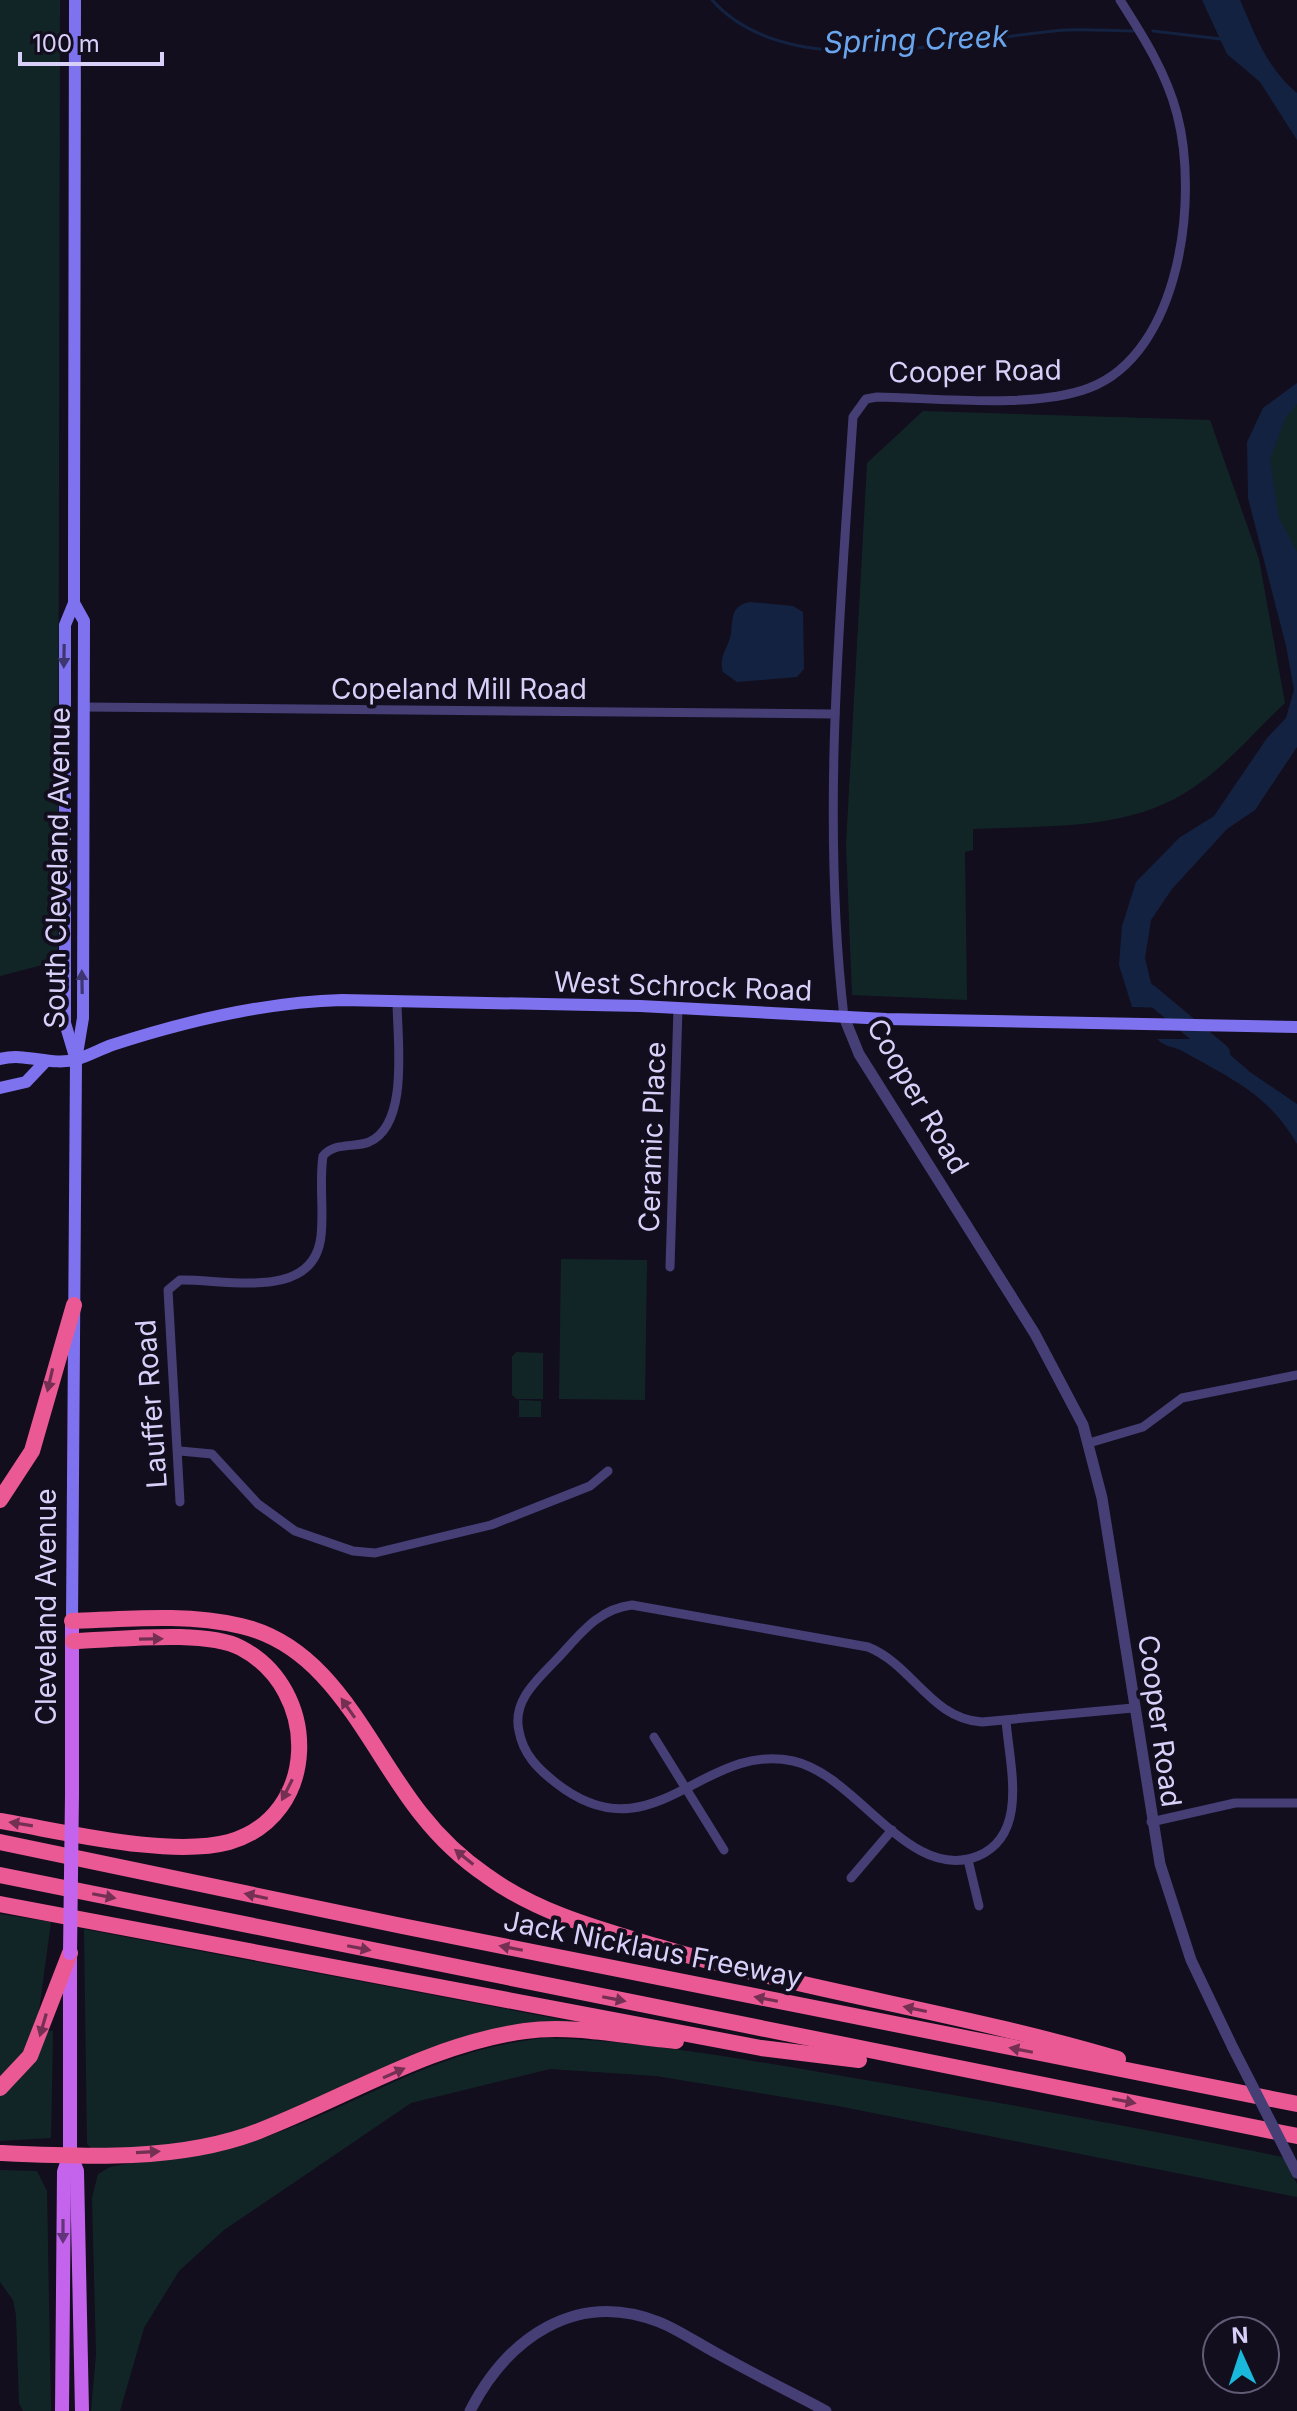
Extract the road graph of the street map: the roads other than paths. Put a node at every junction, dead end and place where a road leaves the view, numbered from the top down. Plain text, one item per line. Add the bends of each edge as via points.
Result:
1 (75, 0) edge
2 (1120, 0) edge
3 (74, 603) junction
4 (83, 707) junction
5 (835, 714) junction
6 (397, 1001) junction
7 (678, 1008) junction
8 (844, 1017) junction
9 (1297, 1027) edge
10 (0, 1059) edge
11 (76, 1060) junction
12 (45, 1062) junction
13 (0, 1088) edge
14 (670, 1267) dead end
15 (74, 1305) junction
16 (1297, 1375) edge
17 (1089, 1443) junction
18 (180, 1451) junction
19 (608, 1471) dead end
20 (0, 1500) edge
21 (180, 1502) dead end
22 (72, 1621) junction
23 (73, 1641) junction
24 (1133, 1708) junction
25 (1006, 1720) junction
26 (654, 1737) dead end
27 (686, 1790) junction
28 (1297, 1803) edge
29 (0, 1821) edge
30 (1151, 1822) junction
31 (892, 1830) junction
32 (0, 1842) edge
33 (724, 1850) dead end
34 (968, 1860) junction
35 (0, 1875) edge
36 (851, 1878) dead end
37 (0, 1904) edge
38 (979, 1906) dead end
39 (70, 1953) junction
40 (761, 2048) junction
41 (1020, 2080) junction
42 (1207, 2086) junction
43 (0, 2088) edge
44 (1297, 2104) edge
45 (1297, 2136) edge
46 (0, 2153) edge
47 (70, 2154) junction
48 (1297, 2173) edge
49 (62, 2411) edge
50 (82, 2411) edge
51 (470, 2411) edge
52 (826, 2411) edge

1 - 3 main road, South Cleveland Avenue
2 - 5 street, Cooper Road via 1165,79 1188,173 1183,229 1162,309 1136,356 1117,373 1067,396 877,397 857,407
3 - 4 main road, South Cleveland Avenue via 84,621
3 -> 11 main road, South Cleveland Avenue via 65,625 64,937 65,1023
4 - 5 street, Copeland Mill Road
11 -> 4 main road, South Cleveland Avenue via 83,1018
5 - 8 street, Cooper Road via 831,870
6 - 7 main road, West Schrock Road
6 - 11 main road, West Schrock Road via 305,1001 239,1012 179,1025
6 - 18 street, Lauffer Road via 397,1100 392,1121 378,1138 357,1147 335,1146 323,1156 322,1235 318,1255 306,1271 288,1281 180,1280 168,1290
7 - 8 main road, West Schrock Road
7 - 14 street, Ceramic Place
8 - 9 main road, West Schrock Road
8 - 17 street, Cooper Road via 859,1054 1050,1359
10 - 12 main road, West Schrock Road via 21,1054
11 - 12 main road, West Schrock Road
11 - 15 main road, Cleveland Avenue
12 - 13 main road via 26,1082
15 -> 20 highway via 32,1451
15 - 22 main road, Cleveland Avenue
16 - 17 street via 1182,1398 1143,1427
17 - 24 street, Cooper Road
18 - 19 street via 212,1454 258,1504 295,1531 375,1553 491,1525 590,1486
18 - 21 street, Lauffer Road
22 - 23 main road, Cleveland Avenue
42 -> 22 highway via 991,2026 748,1973 563,1917 487,1877 452,1847 421,1815 335,1689 284,1644 219,1622
23 -> 29 highway via 204,1639 240,1647 264,1663 281,1678 298,1725 300,1753 288,1792 261,1825 244,1836 210,1845 133,1842
23 - 39 main road, Cleveland Avenue, bridge
24 - 25 street
24 - 30 street, Cooper Road
25 - 27 street via 959,1719 938,1706 900,1664 868,1647 646,1606 617,1607 601,1615 531,1686 518,1713 521,1744 543,1773 587,1802 618,1809 650,1806
25 - 34 street via 1010,1823 996,1845
26 - 27 street
27 - 31 street via 741,1762 790,1761 822,1772
27 - 33 street
28 - 30 street via 1235,1803
30 - 48 street, Cooper Road, bridge via 1173,1914
31 - 34 street via 934,1858
31 - 36 street
42 -> 32 highway, Jack Nicklaus Freeway
34 - 38 street
35 -> 41 highway, Jack Nicklaus Freeway
37 - 40 highway
39 -> 43 highway via 30,2056
39 - 47 main road, Cleveland Avenue
40 - 41 highway
47 -> 40 highway via 170,2151 217,2143 257,2132 451,2047 528,2031
41 -> 45 highway, Jack Nicklaus Freeway
42 - 44 highway, Jack Nicklaus Freeway
46 - 47 highway
47 -> 49 main road, Cleveland Avenue via 64,2172
47 - 50 main road, Cleveland Avenue via 77,2171
51 - 52 street via 501,2361 533,2333 573,2316 616,2312 659,2322

